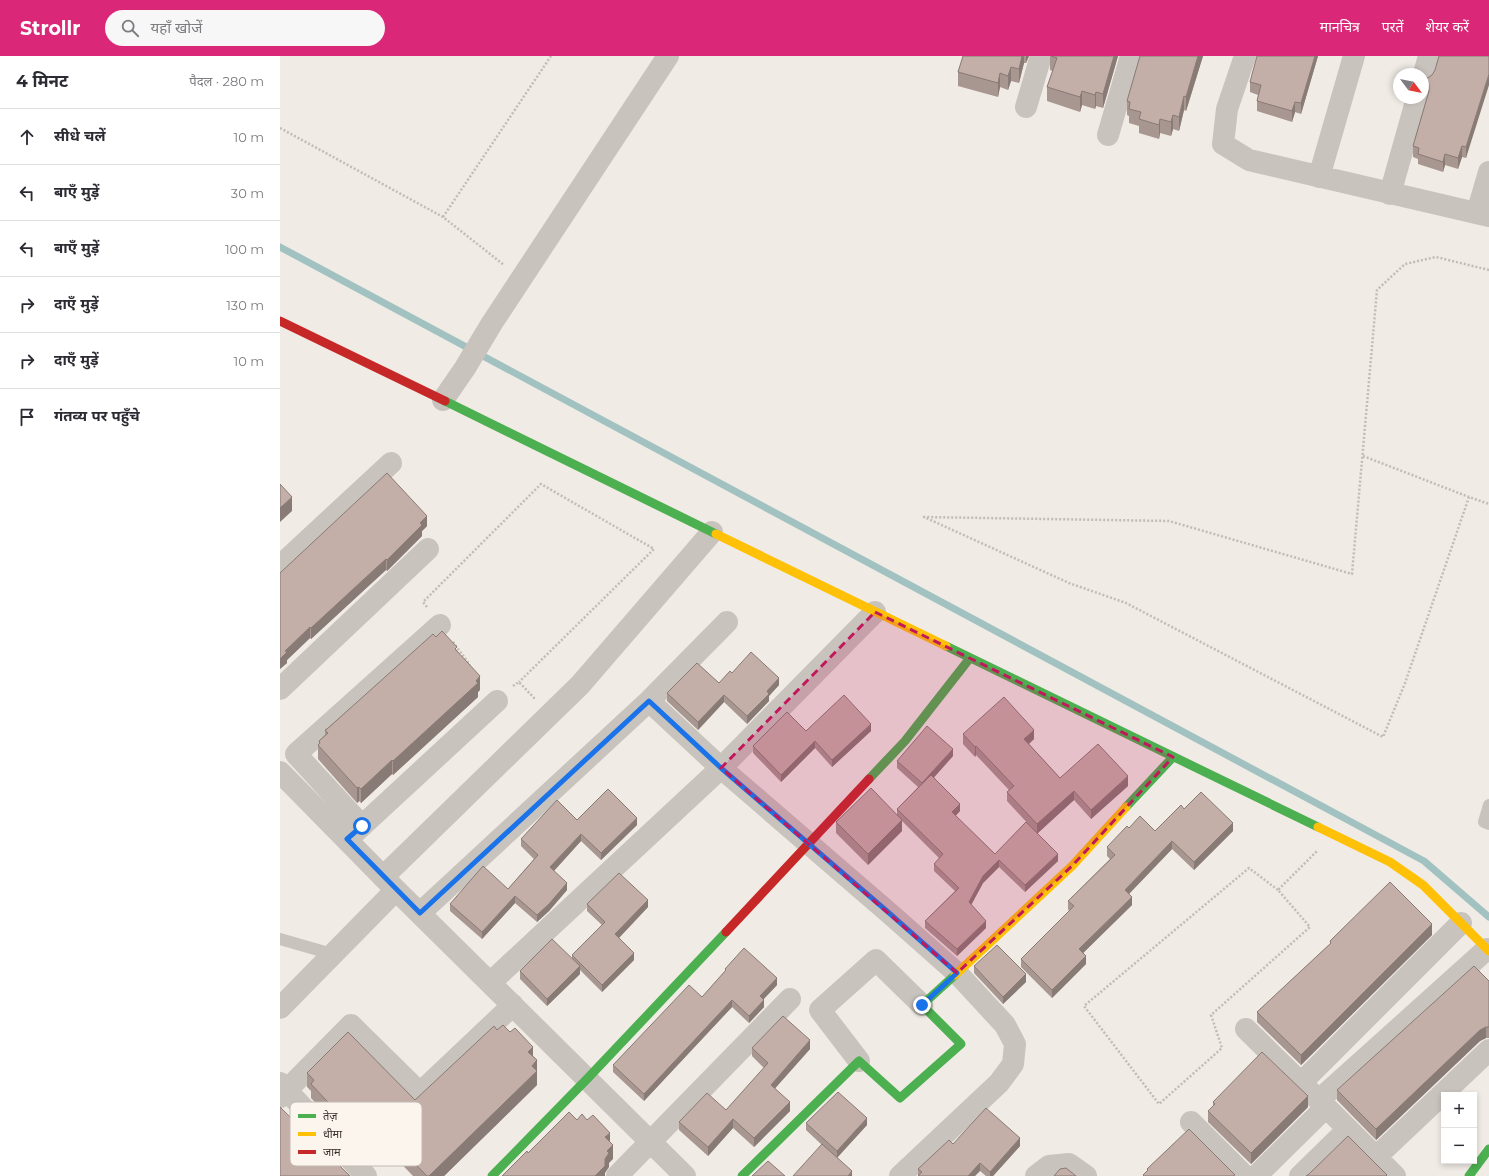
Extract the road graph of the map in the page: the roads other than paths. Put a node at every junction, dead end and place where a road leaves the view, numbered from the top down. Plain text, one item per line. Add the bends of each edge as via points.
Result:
1 (668, 56) edge
2 (1041, 56) edge
3 (1131, 56) edge
4 (1245, 56) edge
5 (1354, 56) edge
6 (1429, 56) edge
7 (1426, 68) edge
8 (1415, 104) edge
9 (1026, 107) dead end
10 (1108, 135) dead end
11 (1489, 172) edge
12 (1319, 177) junction
13 (1390, 194) junction
14 (1483, 214) edge
15 (280, 321) edge
16 (443, 400) junction
17 (391, 463) dead end
18 (712, 532) junction
19 (428, 549) dead end
20 (280, 566) edge
21 (875, 612) junction
22 (727, 622) dead end
23 (440, 625) road end
24 (970, 658) junction
25 (280, 688) edge
26 (497, 701) road end
27 (649, 701) junction
28 (1173, 757) junction
29 (721, 768) junction
30 (280, 772) edge
31 (1489, 805) edge
32 (1489, 824) edge
33 (354, 833) junction
34 (809, 844) junction
35 (390, 883) junction
36 (420, 913) junction
37 (1461, 923) junction
38 (280, 939) edge
39 (1488, 950) edge
40 (332, 954) junction
41 (957, 973) junction
42 (490, 983) junction
43 (790, 999) dead end
44 (512, 1005) junction
45 (922, 1005) junction
46 (280, 1008) edge
47 (1246, 1029) dead end
48 (1489, 1050) edge
49 (859, 1061) junction
50 (587, 1079) junction
51 (1301, 1083) junction
52 (282, 1091) edge
53 (293, 1102) edge
54 (1322, 1104) junction
55 (1191, 1122) dead end
56 (1348, 1129) junction
57 (650, 1142) junction
58 (1489, 1149) edge
59 (1376, 1157) junction
60 (356, 1166) edge
61 (366, 1176) edge
62 (492, 1176) edge
63 (617, 1176) edge
64 (684, 1176) edge
65 (742, 1176) edge
66 (900, 1176) edge
67 (1036, 1176) edge
68 (1086, 1176) edge
69 (1245, 1176) edge
70 (1256, 1176) edge
71 (1300, 1176) edge
72 (1395, 1176) edge
73 (1469, 1176) edge

1 - 16 street
2 - 9 street
3 - 10 street
4 - 12 street via 1227,110 1224,144 1249,160
5 - 12 street
6 - 7 street
8 - 13 street
11 - 14 street
12 - 13 street
13 - 14 street
15 - 16 street
16 - 18 street
17 - 20 street
18 - 21 street
18 - 35 street via 580,684
19 - 25 street
21 - 24 street
21 - 29 street
22 - 27 street
23 - 33 street via 296,754
24 - 28 street
24 - 34 street via 905,741
26 - 33 street
27 - 29 street
27 - 36 street
28 - 37 street via 1390,862 1423,885
28 - 41 street via 1072,866
29 - 34 street
29 - 42 street
30 - 33 street
31 - 32 lane via 1484,822
33 - 35 street
34 - 41 street
34 - 50 street
35 - 36 street
35 - 40 street
36 - 42 street
37 - 39 street
37 - 51 street
38 - 40 lane
39 - 54 street
40 - 46 street
41 - 45 street
41 - 66 street via 1005,1025 1015,1044 1014,1064 999,1083
42 - 44 street
43 - 57 street
44 - 50 street
44 - 52 street via 420,1094 351,1025
45 - 49 street via 961,1044 900,1098
45 - 49 street via 876,960 820,1010
47 - 51 street
48 - 59 street
49 - 65 street
50 - 57 street
50 - 62 street
51 - 54 street
52 - 53 street
54 - 56 street
54 - 70 street
55 - 69 street
56 - 59 street
56 - 71 street
57 - 63 street
57 - 64 street
58 - 73 street
59 - 72 street
60 - 61 street
67 - 68 street via 1049,1166 1069,1164

